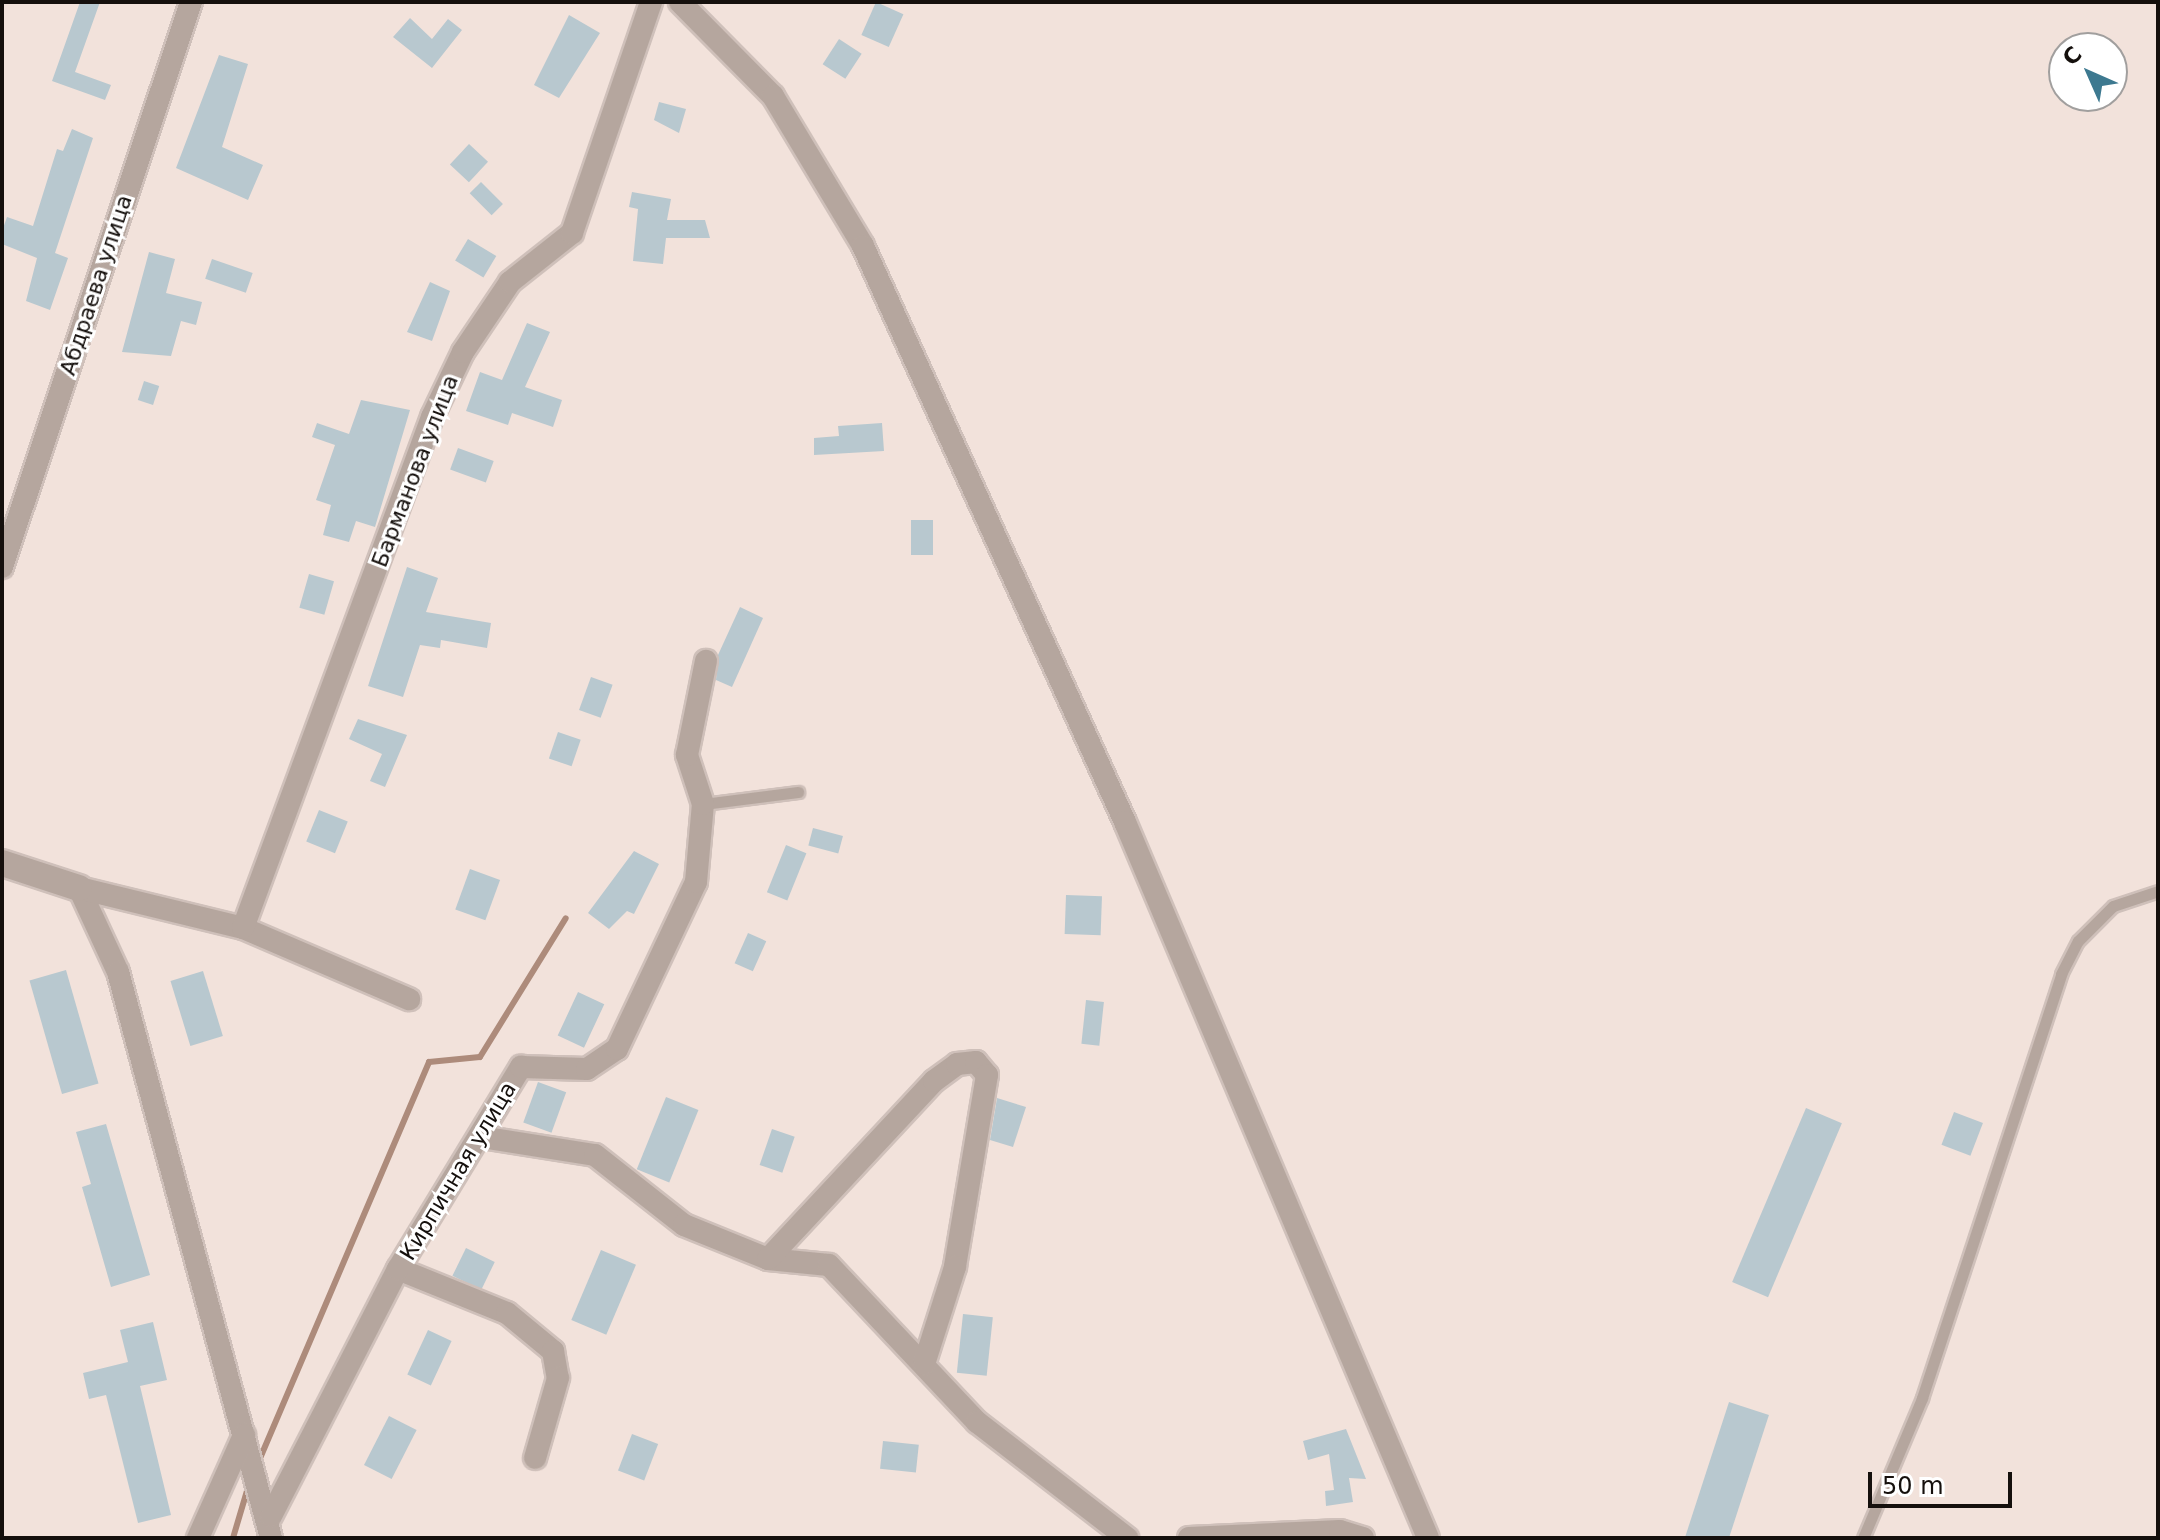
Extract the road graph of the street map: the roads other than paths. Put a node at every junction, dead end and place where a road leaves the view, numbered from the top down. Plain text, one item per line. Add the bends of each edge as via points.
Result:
1 (191, 2) edge
2 (651, 2) edge
3 (680, 2) edge
4 (2, 567) edge
5 (706, 661) dead end
6 (798, 792) dead end
7 (703, 804) junction
8 (2, 863) edge
9 (79, 888) junction
10 (2158, 891) edge
11 (243, 928) junction
12 (409, 999) dead end
13 (481, 1137) junction
14 (768, 1259) junction
15 (398, 1269) junction
16 (924, 1364) junction
17 (244, 1435) junction
18 (535, 1458) dead end
19 (271, 1527) edge
20 (198, 1538) edge
21 (1127, 1538) edge
22 (1189, 1538) edge
23 (1363, 1538) edge
24 (1428, 1538) edge
25 (1863, 1538) edge

1 - 4 street, Абдраева улица
2 - 11 street, Барманова улица via 572,233 510,282 463,352 432,417
3 - 24 street via 773,96 863,246 1125,822
5 - 7 street, Кирпичная улица via 687,755
6 - 7 lane
7 - 13 street, Кирпичная улица via 696,882 617,1049 587,1069 521,1067
8 - 9 street
9 - 11 street
9 - 17 street via 118,972
10 - 25 lane via 2113,906 2083,934 2061,974 1922,1398
11 - 12 street
13 - 14 street via 595,1155 684,1225
13 - 15 street, Кирпичная улица
14 - 16 street via 829,1265
14 - 16 street via 934,1081 957,1064 976,1062 987,1075 957,1252
15 - 18 street via 507,1313 553,1351 558,1378
15 - 19 street, Кирпичная улица
16 - 21 street via 977,1422
17 - 19 street
17 - 20 street
22 - 23 street via 1340,1531

